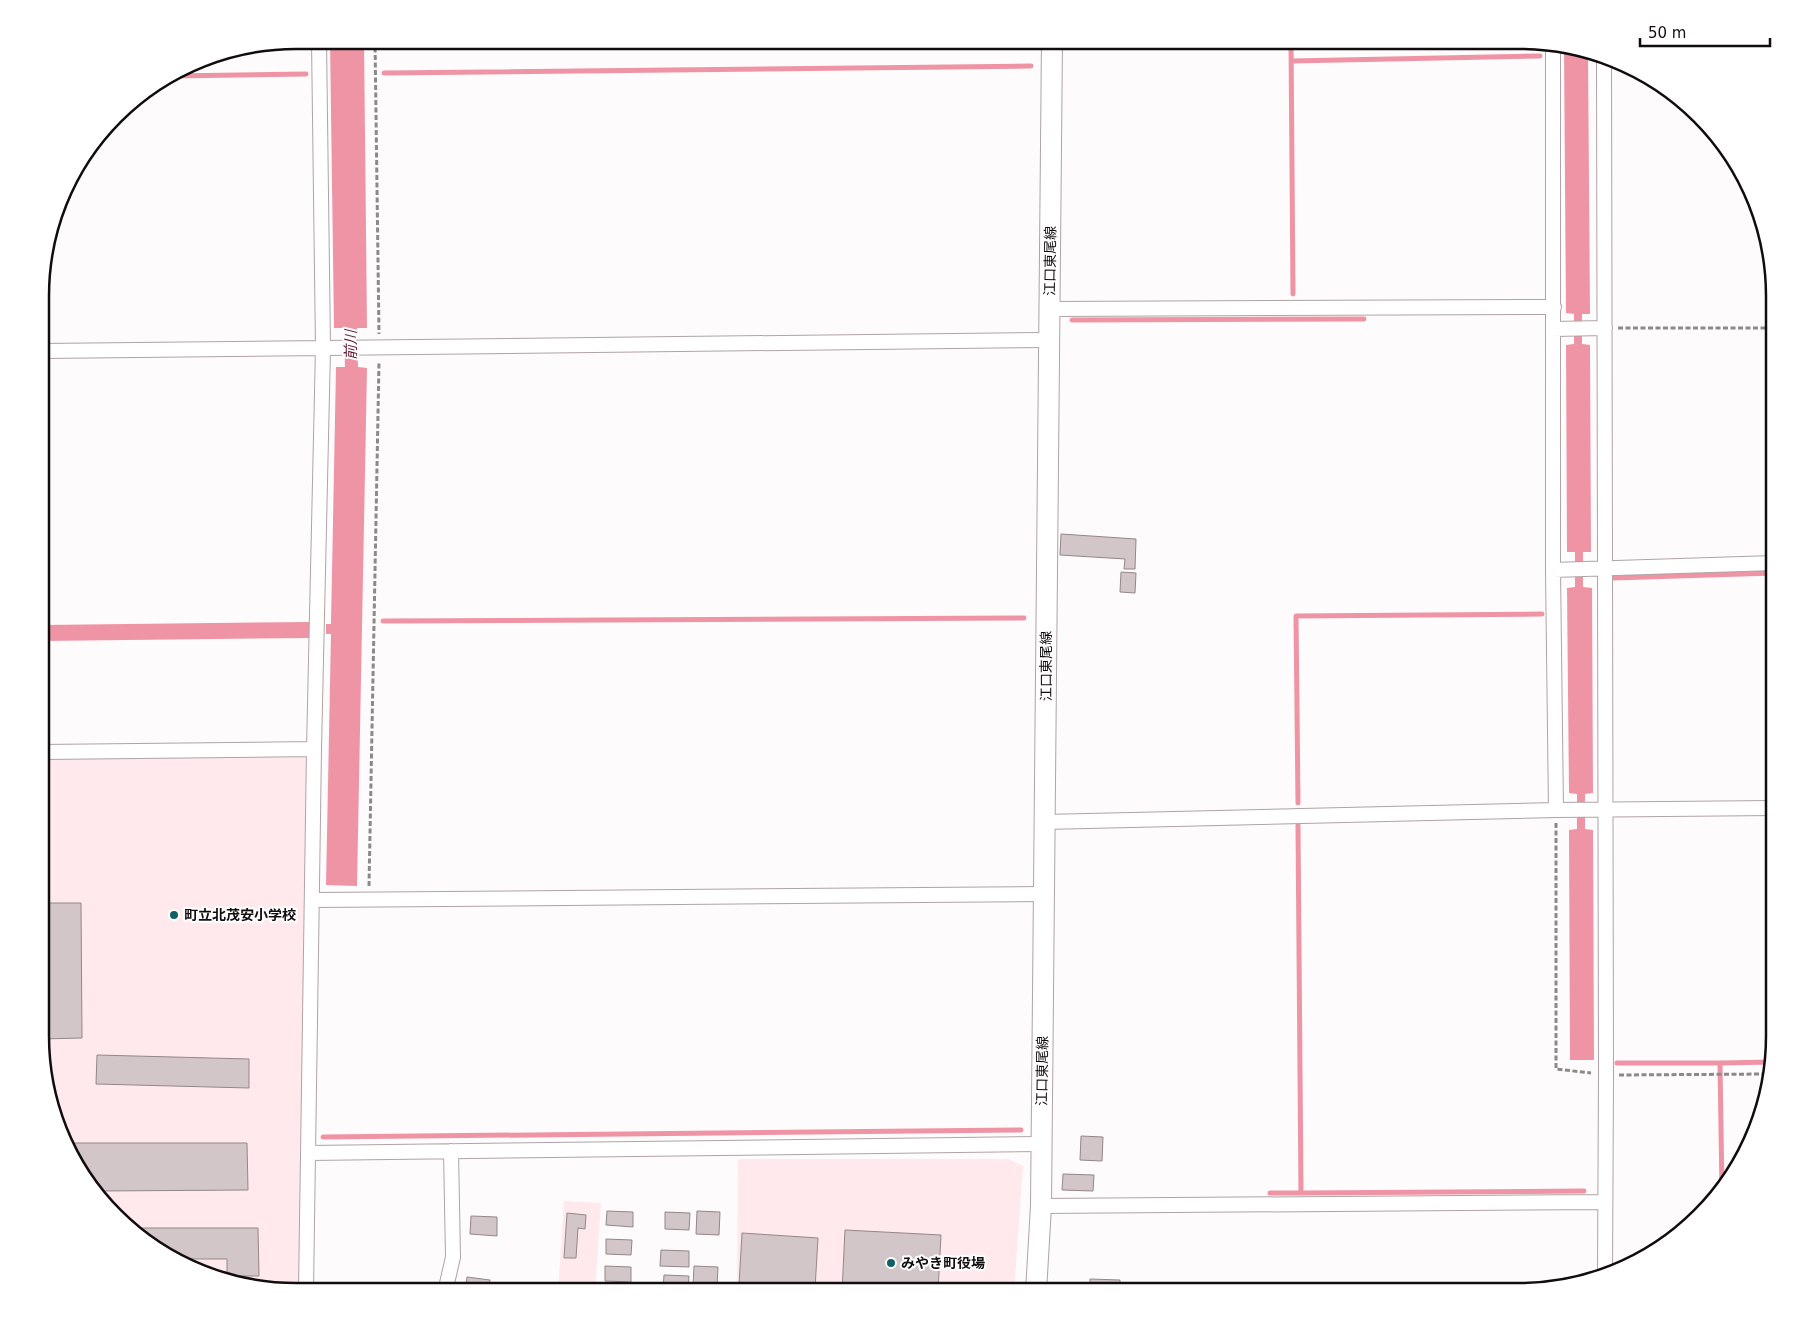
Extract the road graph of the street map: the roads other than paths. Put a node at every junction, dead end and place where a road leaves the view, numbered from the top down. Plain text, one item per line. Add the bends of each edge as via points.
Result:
1 (319, 49) edge
2 (1052, 49) edge
3 (1553, 51) edge
4 (1604, 64) edge
5 (1554, 306) junction
6 (1049, 309) junction
7 (1554, 328) junction
8 (1605, 328) junction
9 (1049, 340) junction
10 (323, 348) junction
11 (49, 351) edge
12 (1766, 563) edge
13 (1605, 568) junction
14 (1553, 570) junction
15 (314, 749) junction
16 (49, 752) edge
17 (1766, 808) edge
18 (1556, 810) junction
19 (1605, 810) junction
20 (1044, 822) junction
21 (1044, 894) junction
22 (313, 900) junction
23 (1041, 1144) junction
24 (451, 1152) junction
25 (309, 1153) junction
26 (1605, 1202) junction
27 (1041, 1206) junction
28 (1605, 1268) edge
29 (306, 1283) edge
30 (448, 1283) edge
31 (1037, 1283) edge

1 - 10 street
2 - 6 main road, 江口東尾線
3 - 5 street
4 - 8 street
5 - 6 street
5 - 7 street
6 - 9 main road, 江口東尾線
7 - 8 street
7 - 14 street
8 - 13 street
9 - 10 street
9 - 20 main road, 江口東尾線
10 - 11 street
10 - 15 street
12 - 13 street
13 - 14 street
13 - 19 street
14 - 18 street
15 - 16 street
15 - 22 street
17 - 19 street
18 - 19 street
18 - 20 street
19 - 26 street
20 - 21 main road, 江口東尾線
21 - 22 street
21 - 23 main road, 江口東尾線
22 - 25 street
23 - 24 street
23 - 27 main road, 江口東尾線
24 - 25 street
24 - 30 street via 453,1257
25 - 29 street
26 - 27 street
26 - 28 street
27 - 31 main road, 江口東尾線

